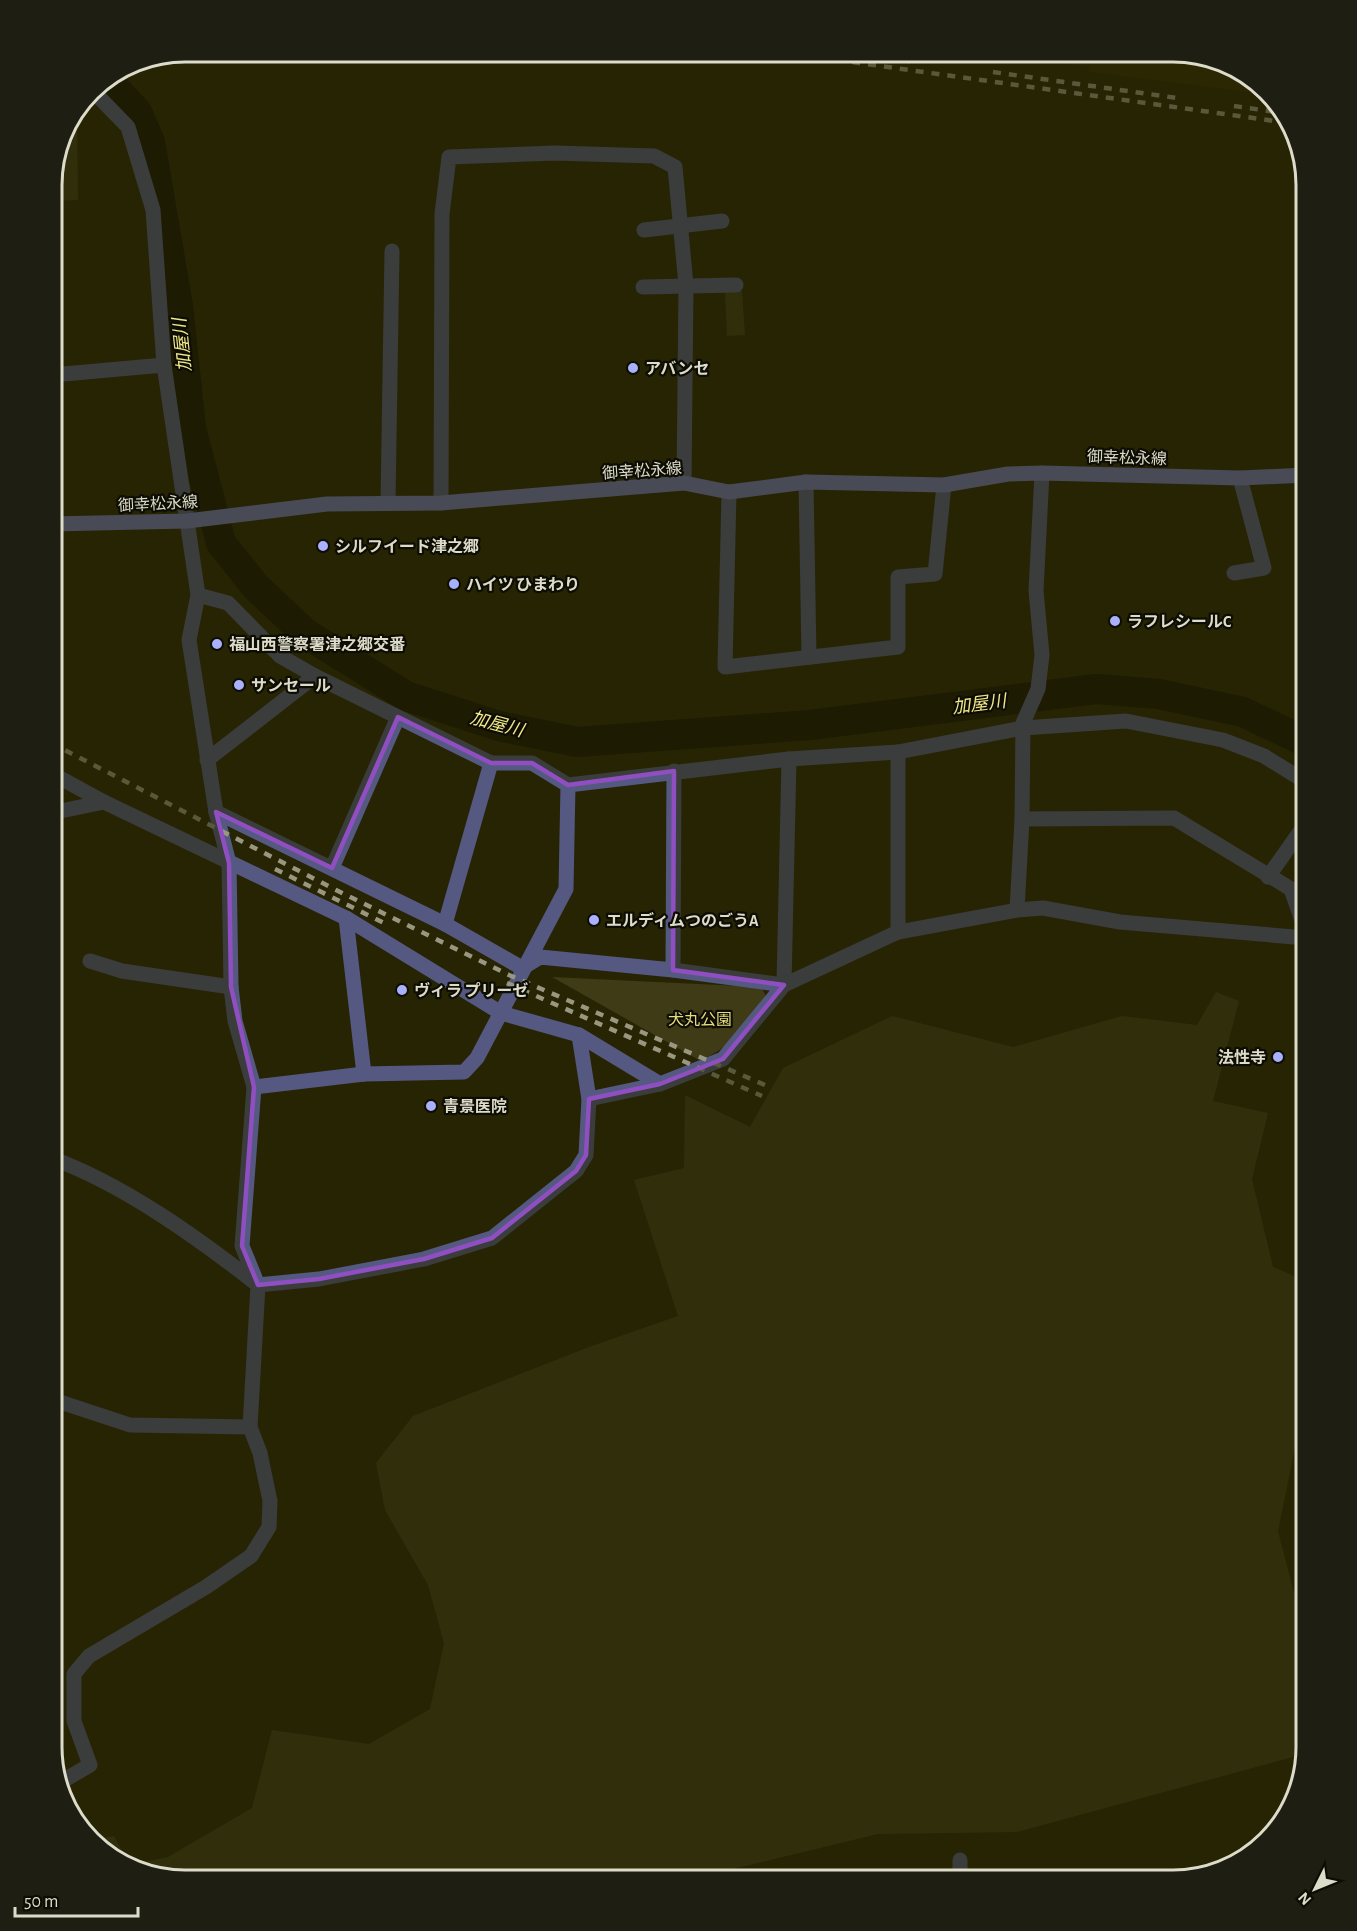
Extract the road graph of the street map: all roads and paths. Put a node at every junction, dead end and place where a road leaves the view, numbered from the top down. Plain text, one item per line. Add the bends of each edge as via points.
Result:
1 (99, 97) edge
2 (722, 221) dead end
3 (680, 226) junction
4 (644, 230) dead end
5 (392, 251) dead end
6 (686, 285) junction
7 (736, 285) dead end
8 (643, 287) dead end
9 (164, 365) junction
10 (62, 374) edge
11 (1042, 473) junction
12 (1296, 475) edge
13 (1240, 478) junction
14 (806, 482) junction
15 (684, 483) junction
16 (944, 485) junction
17 (729, 492) junction
18 (388, 502) junction
19 (441, 503) junction
20 (194, 520) junction
21 (62, 524) edge
22 (1234, 573) dead end
23 (198, 595) junction
24 (810, 657) junction
25 (315, 676) junction
26 (398, 717) junction
27 (1023, 725) junction
28 (898, 752) junction
29 (789, 759) junction
30 (207, 760) junction
31 (491, 763) junction
32 (674, 771) junction
33 (1296, 776) edge
34 (62, 779) edge
35 (568, 785) junction
36 (104, 802) junction
37 (62, 811) edge
38 (216, 812) junction
39 (1023, 819) junction
40 (1296, 837) edge
41 (229, 862) junction
42 (332, 868) junction
43 (1268, 877) junction
44 (1296, 903) edge
45 (1017, 910) junction
46 (346, 918) junction
47 (445, 924) junction
48 (898, 932) junction
49 (1296, 937) edge
50 (90, 961) dead end
51 (522, 968) junction
52 (674, 970) junction
53 (784, 985) junction
54 (231, 987) junction
55 (501, 1013) junction
56 (579, 1035) junction
57 (364, 1074) junction
58 (660, 1084) junction
59 (254, 1087) junction
60 (589, 1099) junction
61 (62, 1162) edge
62 (258, 1285) junction
63 (62, 1403) edge
64 (250, 1427) junction
65 (66, 1779) edge
66 (960, 1860) dead end
67 (960, 1870) edge

1 - 9 street via 128,127 153,210
2 - 3 street
3 - 4 street
3 - 6 street
3 - 19 street via 675,167 654,156 555,153 449,157 442,214
5 - 18 street
6 - 7 street
6 - 8 street
6 - 15 street
9 - 10 street
9 - 20 street
11 - 13 main road, 御幸松永線
11 - 16 main road, 御幸松永線 via 1008,474
11 - 27 street via 1036,591 1042,655 1038,689
12 - 13 main road, 御幸松永線
13 - 22 street via 1264,568
14 - 16 main road, 御幸松永線
14 - 17 main road, 御幸松永線
14 - 24 street
15 - 17 main road, 御幸松永線
15 - 19 main road, 御幸松永線
16 - 24 street via 935,574 898,577 898,647
17 - 24 street via 725,666
18 - 19 main road, 御幸松永線
18 - 20 main road, 御幸松永線 via 327,504
20 - 21 main road, 御幸松永線
20 - 23 street
23 - 25 street via 228,603 280,656
23 - 30 street via 189,640
25 - 26 street
25 - 30 street
26 - 31 street
26 - 42 street
27 - 28 street
27 - 33 street via 1126,721 1179,730 1223,740 1264,756
27 - 39 street
28 - 29 street
28 - 48 street
29 - 32 street
29 - 53 street
30 - 38 street
31 - 35 street via 532,763
31 - 47 street
32 - 35 street
32 - 52 street
34 - 36 street
35 - 51 street via 566,889
36 - 37 street
36 - 41 street
38 - 41 street
38 - 42 street
39 - 43 street via 1173,818
39 - 45 street
40 - 43 street
41 - 46 street
41 - 54 street
42 - 47 street
43 - 44 street via 1291,889
45 - 48 street
45 - 49 street via 1043,908 1119,922
46 - 55 street
46 - 57 street
47 - 51 street
48 - 53 street
50 - 54 street via 122,971
51 - 52 street via 540,957
51 - 55 street
52 - 53 street
53 - 58 street via 723,1059
54 - 59 street via 235,1021
55 - 56 street
55 - 57 street via 477,1058 464,1072
56 - 58 street
56 - 60 street
57 - 59 street
58 - 60 street
59 - 62 street via 242,1246
60 - 62 street via 586,1155 576,1171 492,1238 424,1259 319,1279
61 - 62 street via 88,1172 214,1251
62 - 64 street
63 - 64 street via 130,1425
64 - 65 street via 265,1473 269,1527 251,1556 89,1656 74,1674 74,1721 90,1766
66 - 67 street

